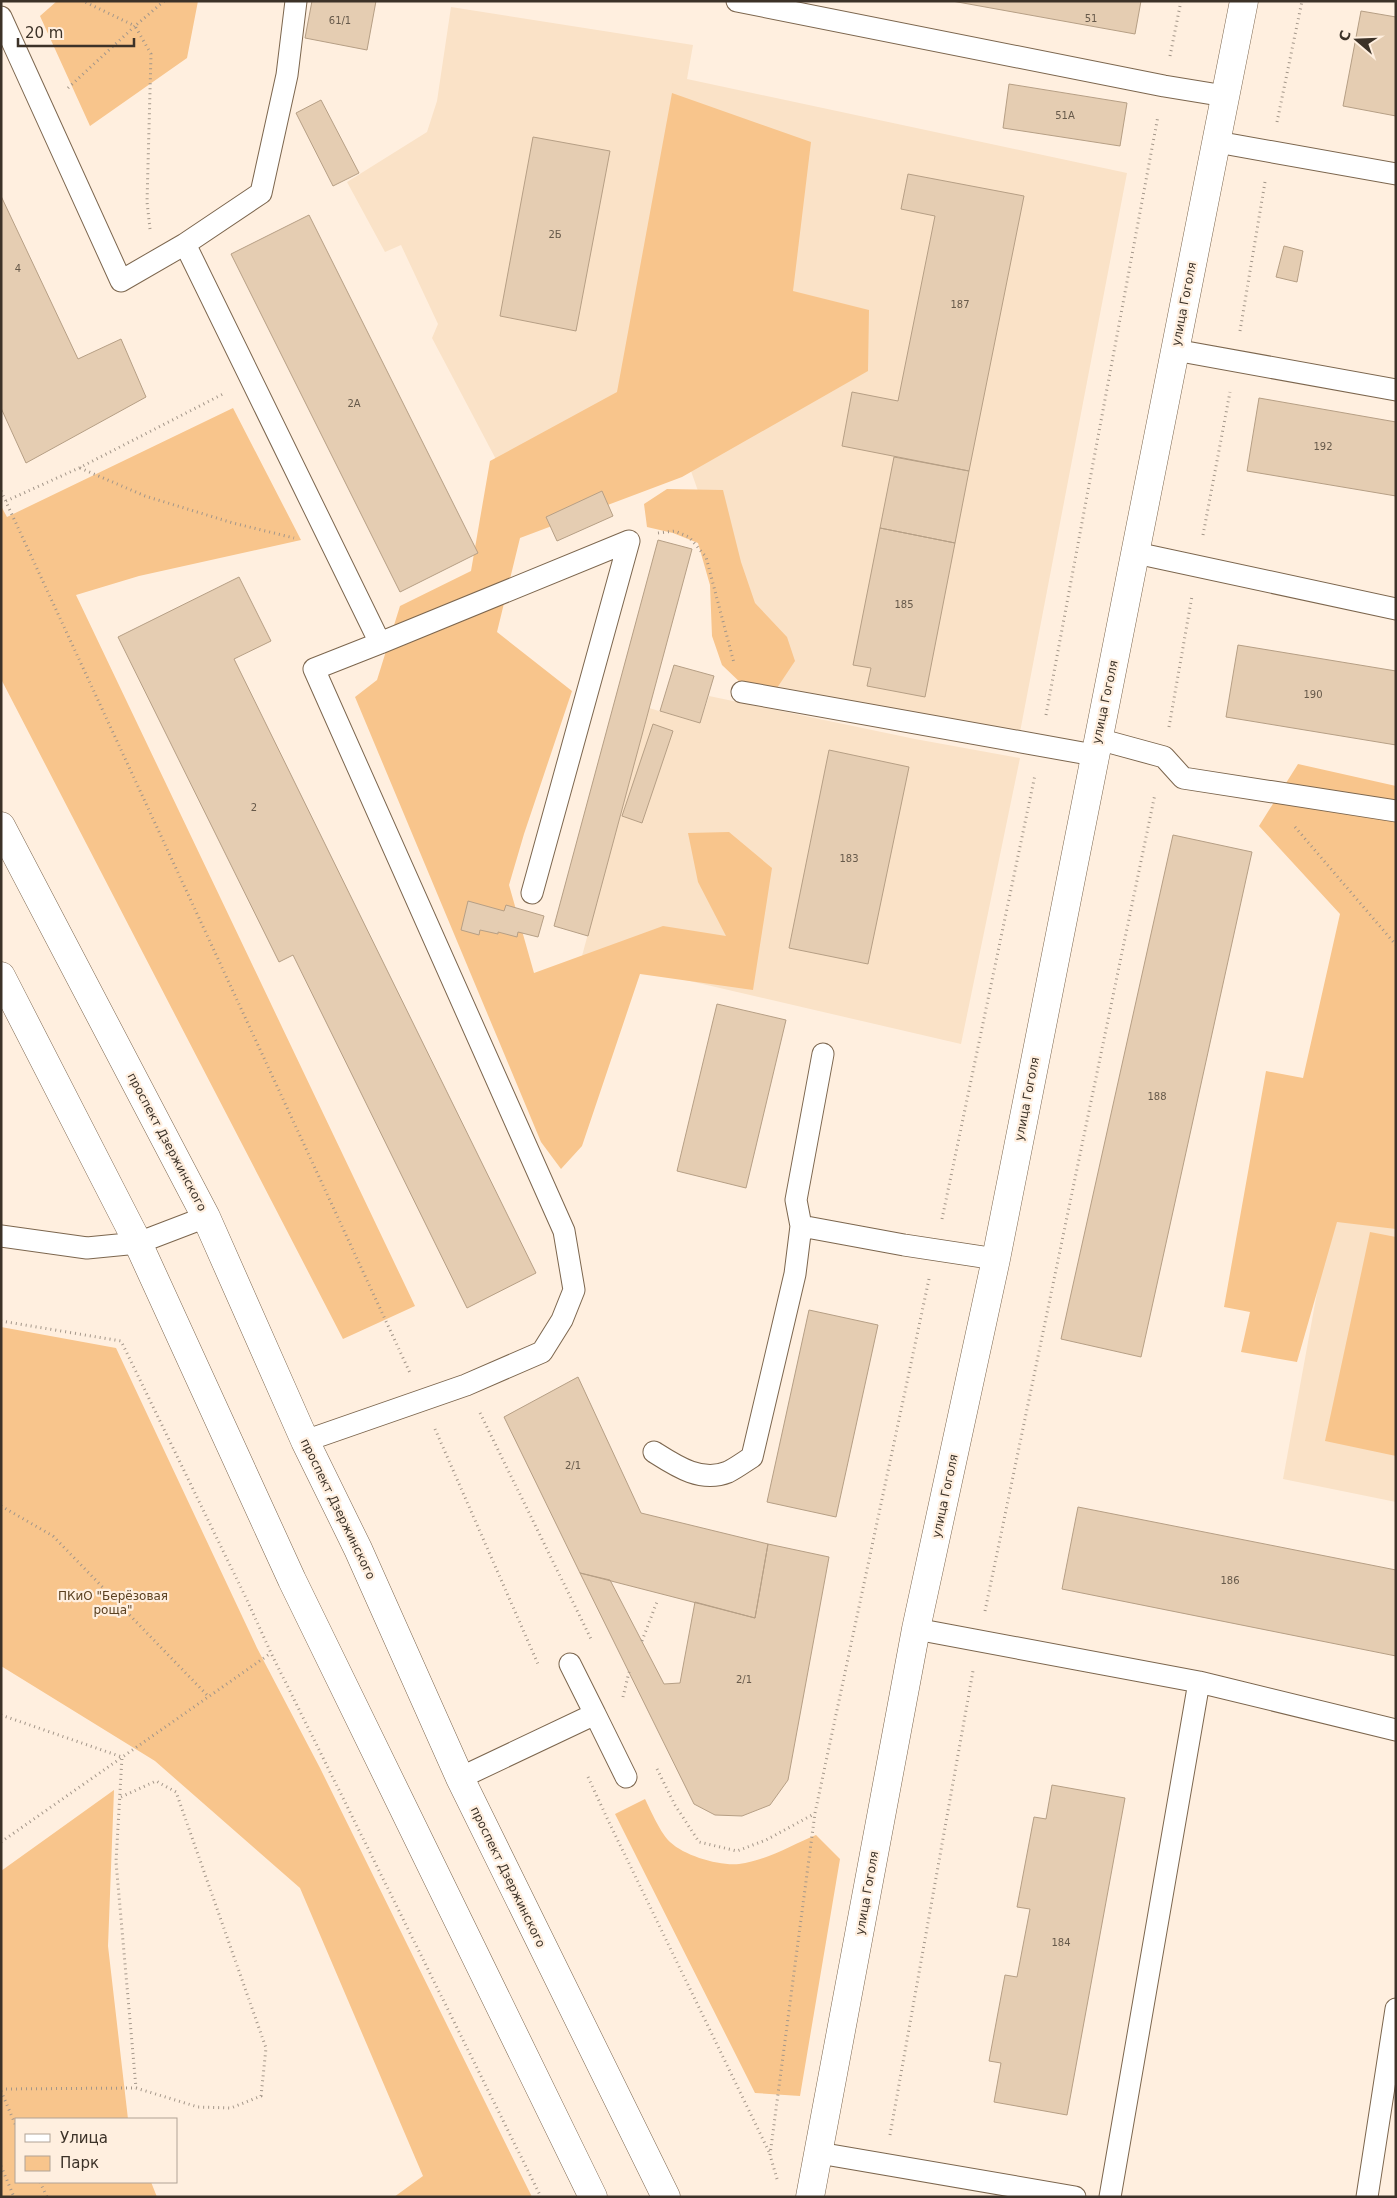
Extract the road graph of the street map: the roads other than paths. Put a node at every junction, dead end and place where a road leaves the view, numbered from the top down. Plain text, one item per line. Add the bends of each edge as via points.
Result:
1 (296, 1) edge
2 (736, 1) edge
3 (1244, 1) edge
4 (1, 17) edge
5 (1225, 96) junction
6 (1217, 142) junction
7 (1396, 174) edge
8 (185, 244) junction
9 (1176, 350) junction
10 (1396, 390) edge
11 (1136, 553) junction
12 (1396, 609) edge
13 (380, 643) junction
14 (742, 692) road end
15 (1096, 747) junction
16 (1396, 811) edge
17 (1, 826) edge
18 (532, 893) dead end
19 (1, 976) edge
20 (823, 1054) dead end
21 (206, 1217) junction
22 (801, 1226) junction
23 (1, 1236) edge
24 (138, 1243) junction
25 (996, 1260) junction
26 (305, 1440) junction
27 (654, 1452) dead end
28 (916, 1629) junction
29 (570, 1664) dead end
30 (1199, 1682) junction
31 (595, 1714) junction
32 (1396, 1730) edge
33 (626, 1777) dead end
34 (460, 1778) junction
35 (1396, 2009) edge
36 (820, 2153) junction
37 (593, 2197) edge
38 (666, 2197) edge
39 (810, 2197) edge
40 (1076, 2197) edge
41 (1110, 2197) edge
42 (1367, 2197) edge

1 - 8 lane via 287,75 261,193
2 - 5 lane
3 - 5 main road, улица Гоголя
4 - 8 lane via 121,281
5 - 6 main road, улица Гоголя
6 - 7 lane
6 - 9 main road, улица Гоголя
8 - 13 lane
9 - 10 lane
9 - 11 main road, улица Гоголя
11 - 12 lane
11 - 15 main road, улица Гоголя
13 - 18 lane via 629,540
13 - 26 lane via 314,669 564,1230 574,1290 562,1320 542,1352 466,1385
14 - 15 lane via 1040,746
15 - 16 lane via 1164,757 1183,778
15 - 25 main road, улица Гоголя
17 - 21 main road, проспект Дзержинского
19 - 24 main road
20 - 22 lane via 796,1200
21 - 24 lane
21 - 26 main road, проспект Дзержинского
22 - 25 lane
22 - 27 lane via 795,1274 752,1457 726,1472 704,1476 680,1469
23 - 24 lane via 87,1248
24 - 37 main road via 292,1580
25 - 28 main road, улица Гоголя
26 - 34 main road, проспект Дзержинского via 358,1549
28 - 30 lane
28 - 36 main road, улица Гоголя
29 - 31 lane
30 - 32 lane
30 - 41 lane
31 - 33 lane
31 - 34 lane
34 - 38 main road, проспект Дзержинского
35 - 42 lane
36 - 39 main road, улица Гоголя
36 - 40 lane

